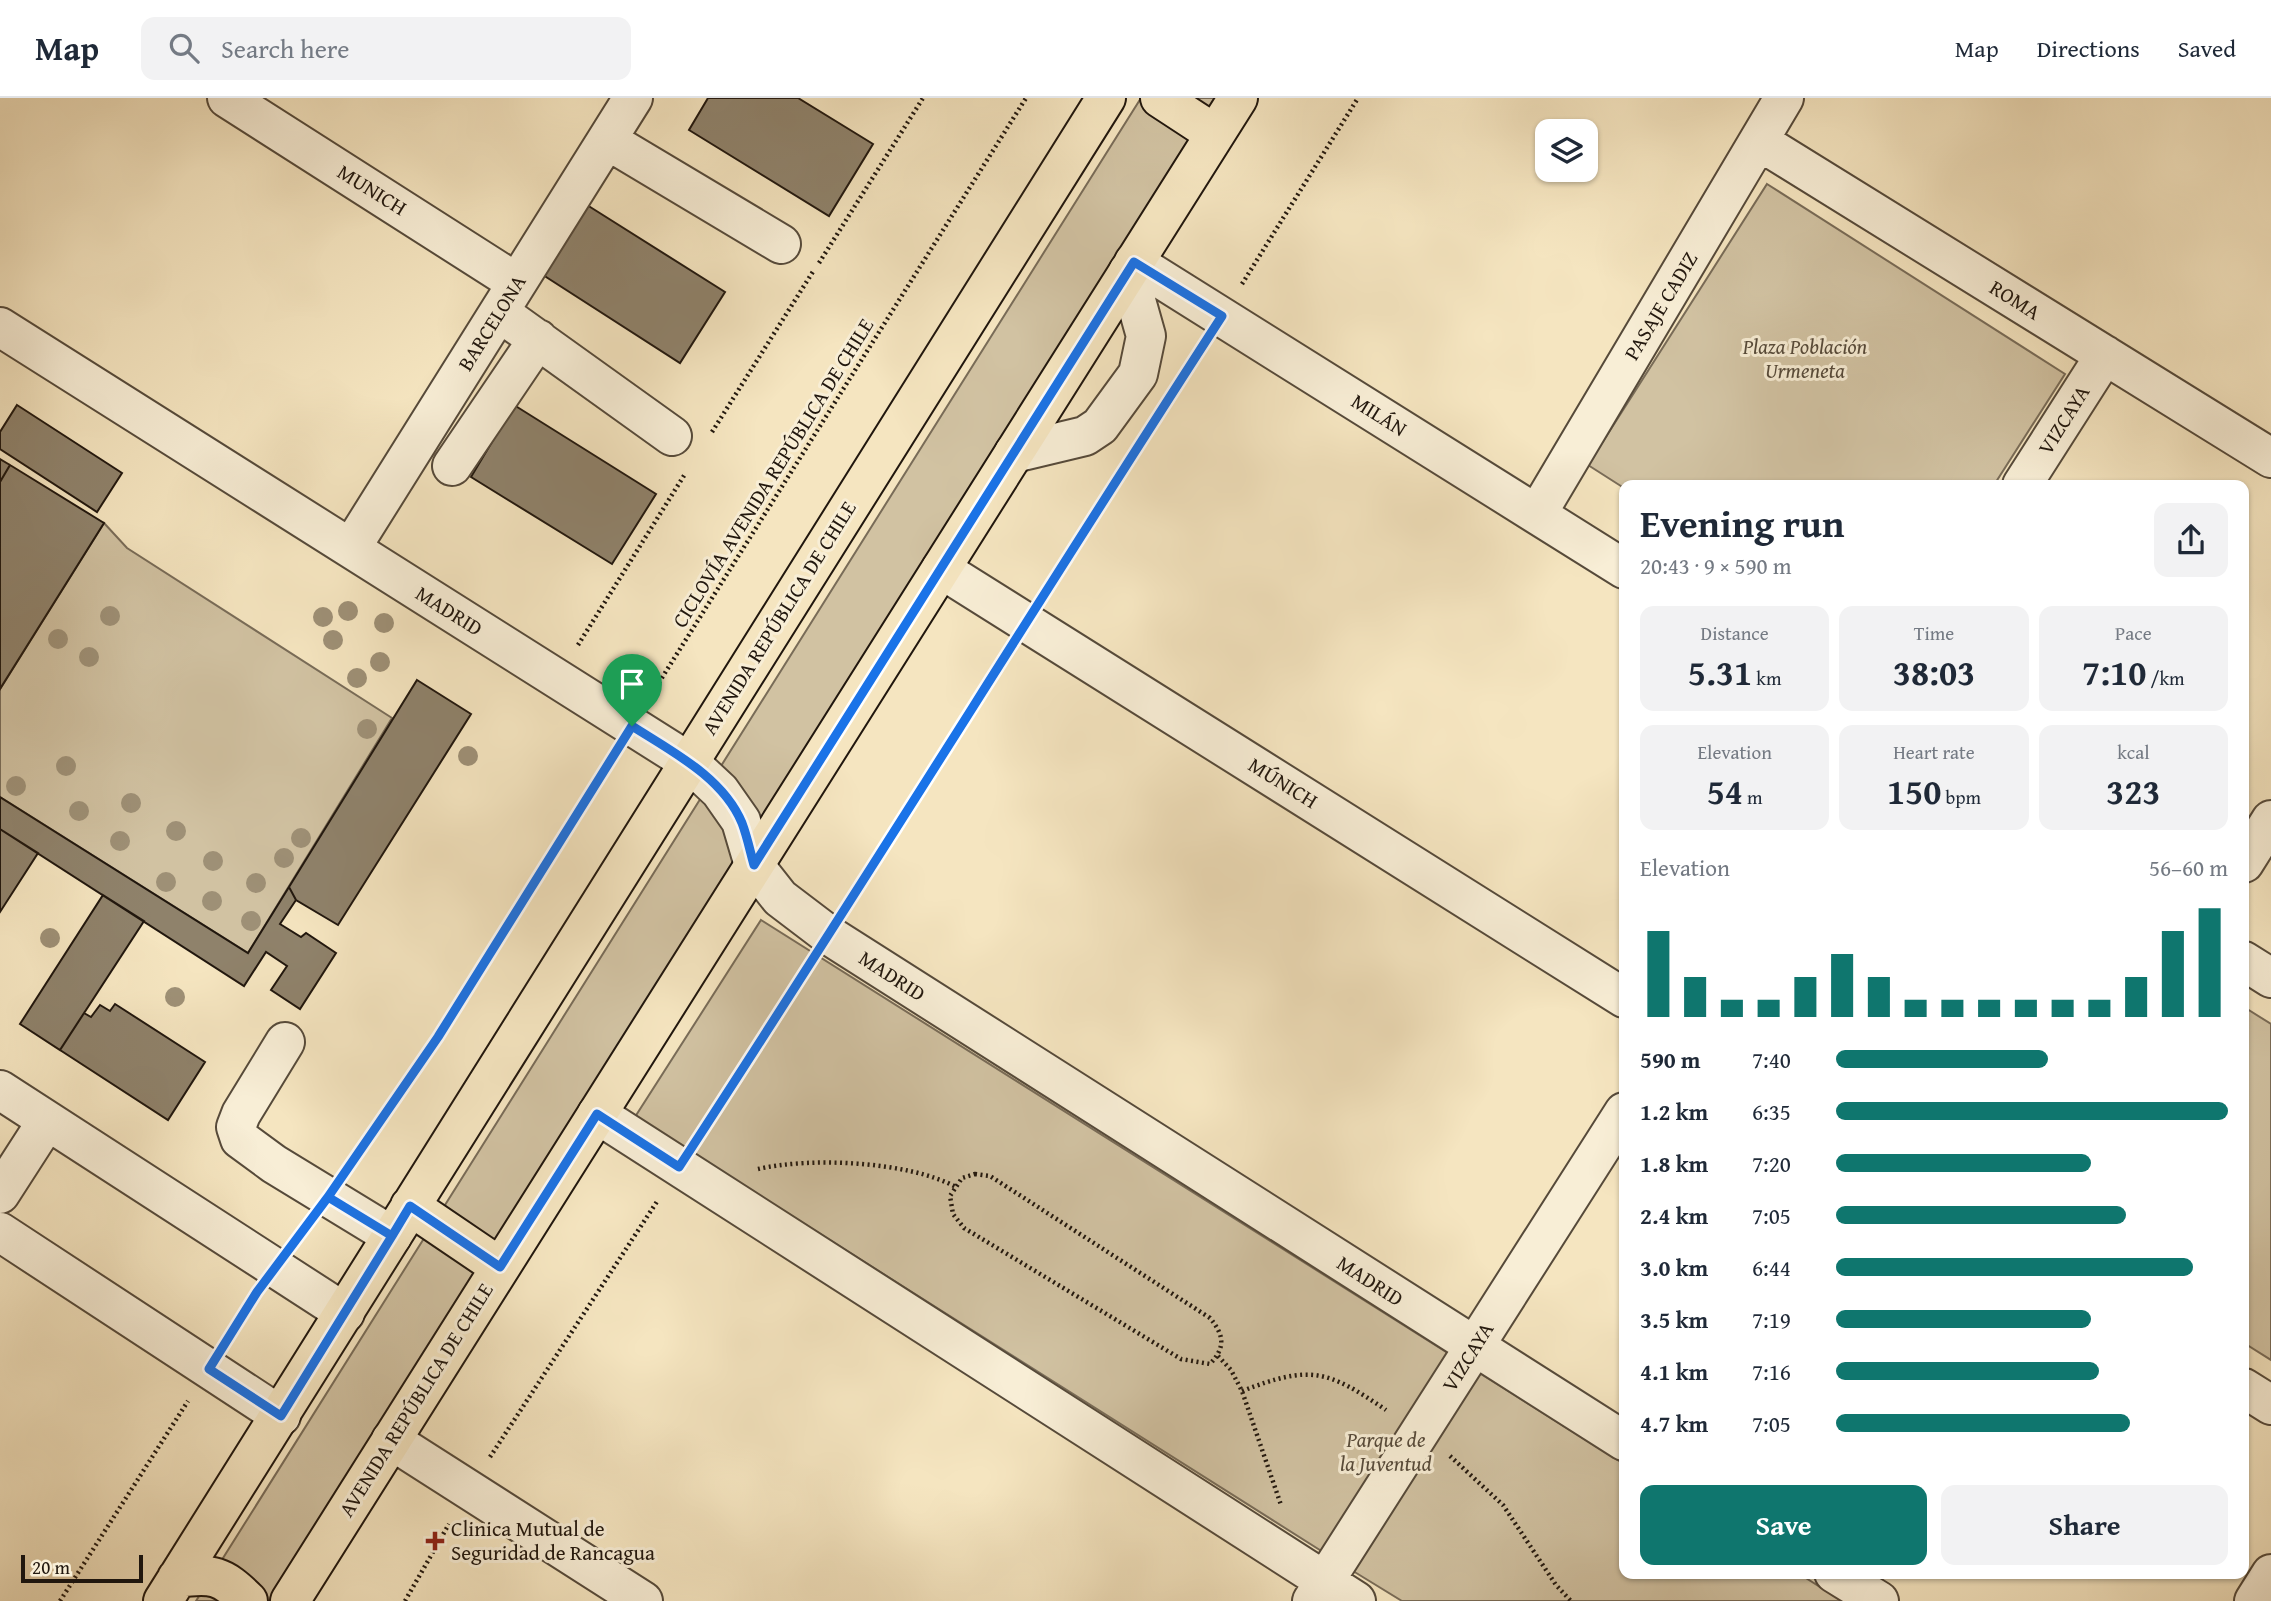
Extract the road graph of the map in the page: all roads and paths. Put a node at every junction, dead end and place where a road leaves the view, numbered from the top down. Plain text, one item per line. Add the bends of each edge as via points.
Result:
1 (227, 98) edge
2 (633, 98) edge
3 (923, 98) edge
4 (1026, 98) edge
5 (1106, 98) edge
6 (1160, 98) edge
7 (1238, 98) edge
8 (1358, 98) edge
9 (1784, 98) edge
10 (1215, 134) junction
11 (607, 140) junction
12 (1759, 141) junction
13 (781, 244) dead end
14 (1131, 267) junction
15 (508, 297) junction
16 (1222, 316) junction
17 (0, 327) edge
18 (538, 339) junction
19 (2105, 355) junction
20 (1177, 387) dead end
21 (711, 434) dead end
22 (1139, 445) dead end
23 (680, 453) joint
24 (1014, 453) junction
25 (2271, 458) edge
26 (452, 466) dead end
27 (2025, 480) edge
28 (1537, 514) junction
29 (351, 548) junction
30 (1619, 566) edge
31 (941, 569) junction
32 (1025, 621) junction
33 (556, 678) junction
34 (632, 726) junction
35 (689, 762) junction
36 (2271, 820) edge
37 (2249, 855) edge
38 (754, 865) junction
39 (830, 936) junction
40 (2249, 964) edge
41 (2271, 978) edge
42 (1619, 995) edge
43 (285, 1042) dead end
44 (0, 1090) edge
45 (597, 1114) junction
46 (1619, 1120) edge
47 (47, 1121) junction
48 (693, 1176) junction
49 (956, 1187) junction
50 (0, 1194) edge
51 (328, 1197) junction
52 (401, 1221) junction
53 (0, 1232) edge
54 (500, 1267) junction
55 (275, 1268) junction
56 (345, 1313) junction
57 (1474, 1347) junction
58 (1218, 1356) junction
59 (209, 1369) junction
60 (2249, 1391) edge
61 (2271, 1405) edge
62 (281, 1416) junction
63 (1619, 1438) edge
64 (391, 1440) junction
65 (468, 1490) junction
66 (2271, 1574) edge
67 (1844, 1579) edge
68 (1321, 1587) edge
69 (170, 1590) edge
70 (60, 1601) edge
71 (248, 1601) edge
72 (290, 1601) edge
73 (404, 1601) edge
74 (643, 1601) edge
75 (1879, 1601) edge
76 (2254, 1601) edge

1 - 15 street, MUNICH
2 - 11 street, BARCELONA
3 - 21 path
4 - 34 path, CICLOVÍA AVENIDA REPÚBLICA DE CHILE
5 - 35 main road, AVENIDA REPÚBLICA DE CHILE
6 - 10 main road
7 - 10 main road, AVENIDA REPÚBLICA DE CHILE
8 - 16 path
9 - 12 street, PASAJE CADIZ
10 - 14 main road, AVENIDA REPÚBLICA DE CHILE
11 - 13 street
11 - 15 street, BARCELONA
12 - 19 street, ROMA
12 - 28 street, PASAJE CADIZ
14 - 16 street, MILÁN
14 - 24 main road, AVENIDA REPÚBLICA DE CHILE
14 - 24 street via 1146,337 1138,374 1100,426 1085,436
15 - 18 street, MUNICH
15 - 29 street, BARCELONA
16 - 20 path
16 - 28 street, MILÁN
17 - 29 street, MADRID
18 - 23 street, MUNICH
18 - 26 street
19 - 25 street, ROMA
19 - 27 street, VIZCAYA
22 - 32 path
23 - 33 path
24 - 31 main road, AVENIDA REPÚBLICA DE CHILE
28 - 30 street, MILÁN
29 - 33 street, MADRID
31 - 32 street, MÚNICH
31 - 38 main road, AVENIDA REPÚBLICA DE CHILE
32 - 39 path
32 - 42 street, MÚNICH
33 - 34 street, MADRID
34 - 35 street, MADRID
34 - 51 path, CICLOVÍA AVENIDA REPÚBLICA DE CHILE via 438,1037
35 - 38 street, MADRID via 720,790 741,821
35 - 52 main road, AVENIDA REPÚBLICA DE CHILE
36 - 37 street
38 - 39 street, MADRID via 780,898
38 - 45 main road, AVENIDA REPÚBLICA DE CHILE
39 - 48 path
39 - 57 street, MADRID
40 - 41 street
43 - 51 street via 236,1126 240,1139
44 - 47 street
45 - 48 street
45 - 54 main road, AVENIDA REPÚBLICA DE CHILE
46 - 57 street, VIZCAYA
47 - 50 street
47 - 55 street
48 - 49 path via 811,1162 863,1164 939,1178
48 - 65 path
48 - 68 street
49 - 58 path via 950,1196 953,1214 964,1228 1181,1359 1210,1364
49 - 58 path via 962,1178 990,1176 1210,1318 1223,1343
51 - 52 street
52 - 54 main road
52 - 56 main road, AVENIDA REPÚBLICA DE CHILE
53 - 59 street
54 - 64 main road, AVENIDA REPÚBLICA DE CHILE
55 - 56 street
55 - 59 path
56 - 62 main road, AVENIDA REPÚBLICA DE CHILE
57 - 63 street, MADRID
57 - 68 street, VIZCAYA
58 - 68 path via 1242,1391 1279,1495
59 - 62 street
59 - 70 path
60 - 61 street
62 - 69 main road, AVENIDA REPÚBLICA DE CHILE
64 - 65 street
64 - 72 main road, AVENIDA REPÚBLICA DE CHILE
65 - 73 path
65 - 74 street
66 - 76 street
67 - 75 street
69 - 71 main road via 207,1574 228,1582

